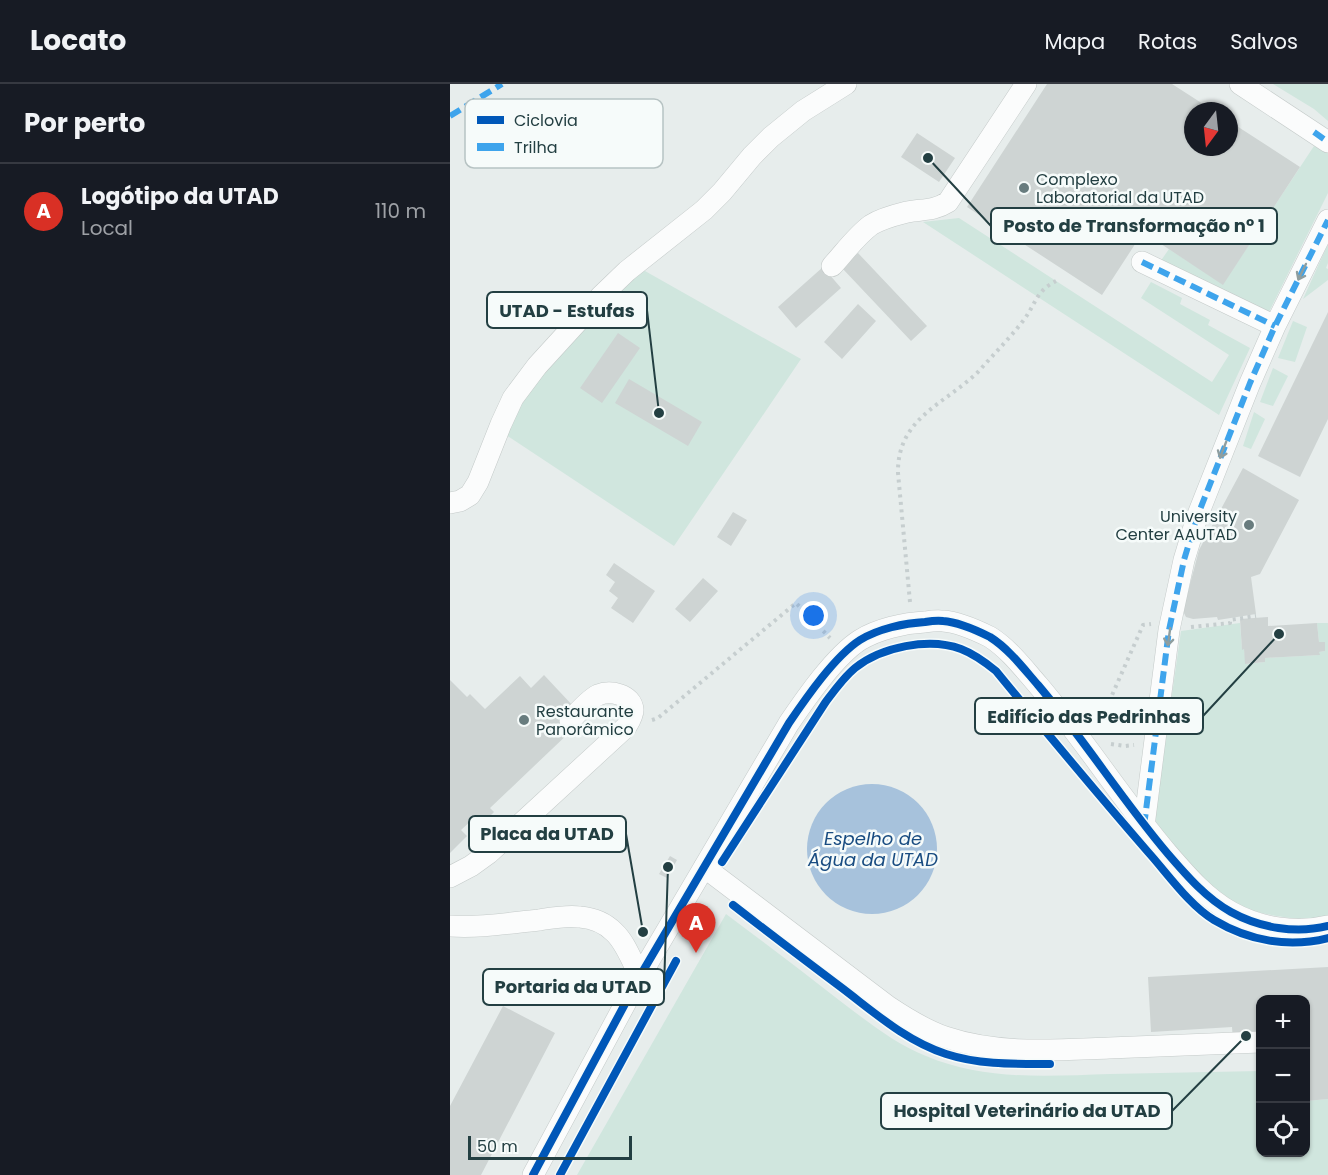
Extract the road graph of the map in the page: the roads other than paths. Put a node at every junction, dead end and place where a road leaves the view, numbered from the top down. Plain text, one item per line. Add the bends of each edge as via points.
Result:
1 (846, 84) edge
2 (1026, 84) edge
3 (1240, 84) edge
4 (1321, 137) edge
5 (1328, 220) edge
6 (1142, 262) dead end
7 (832, 266) dead end
8 (1275, 326) junction
9 (450, 502) edge
10 (570, 721) dead end
11 (1144, 826) junction
12 (704, 867) junction
13 (450, 877) edge
14 (450, 926) edge
15 (1328, 926) edge
16 (640, 976) junction
17 (1256, 1042) edge
18 (533, 1175) edge

1 - 9 street via 771,137 704,210 627,271 587,311 513,398 471,495
2 - 7 street via 948,202 872,225
3 - 4 street
5 -> 8 street
6 - 8 street
8 -> 11 street via 1197,517 1184,560 1169,630
10 - 13 street via 598,695 610,693 626,698 633,711 626,727 489,853
11 - 12 street via 1015,658 991,638 969,628 944,621 913,622 860,640 840,657 789,723
11 - 15 street via 1196,884 1231,912 1276,928 1306,930
12 - 16 street
12 - 17 street via 889,1007 946,1038 998,1048 1038,1050
14 - 16 street via 489,926 579,916 592,919 614,931
16 - 18 street

